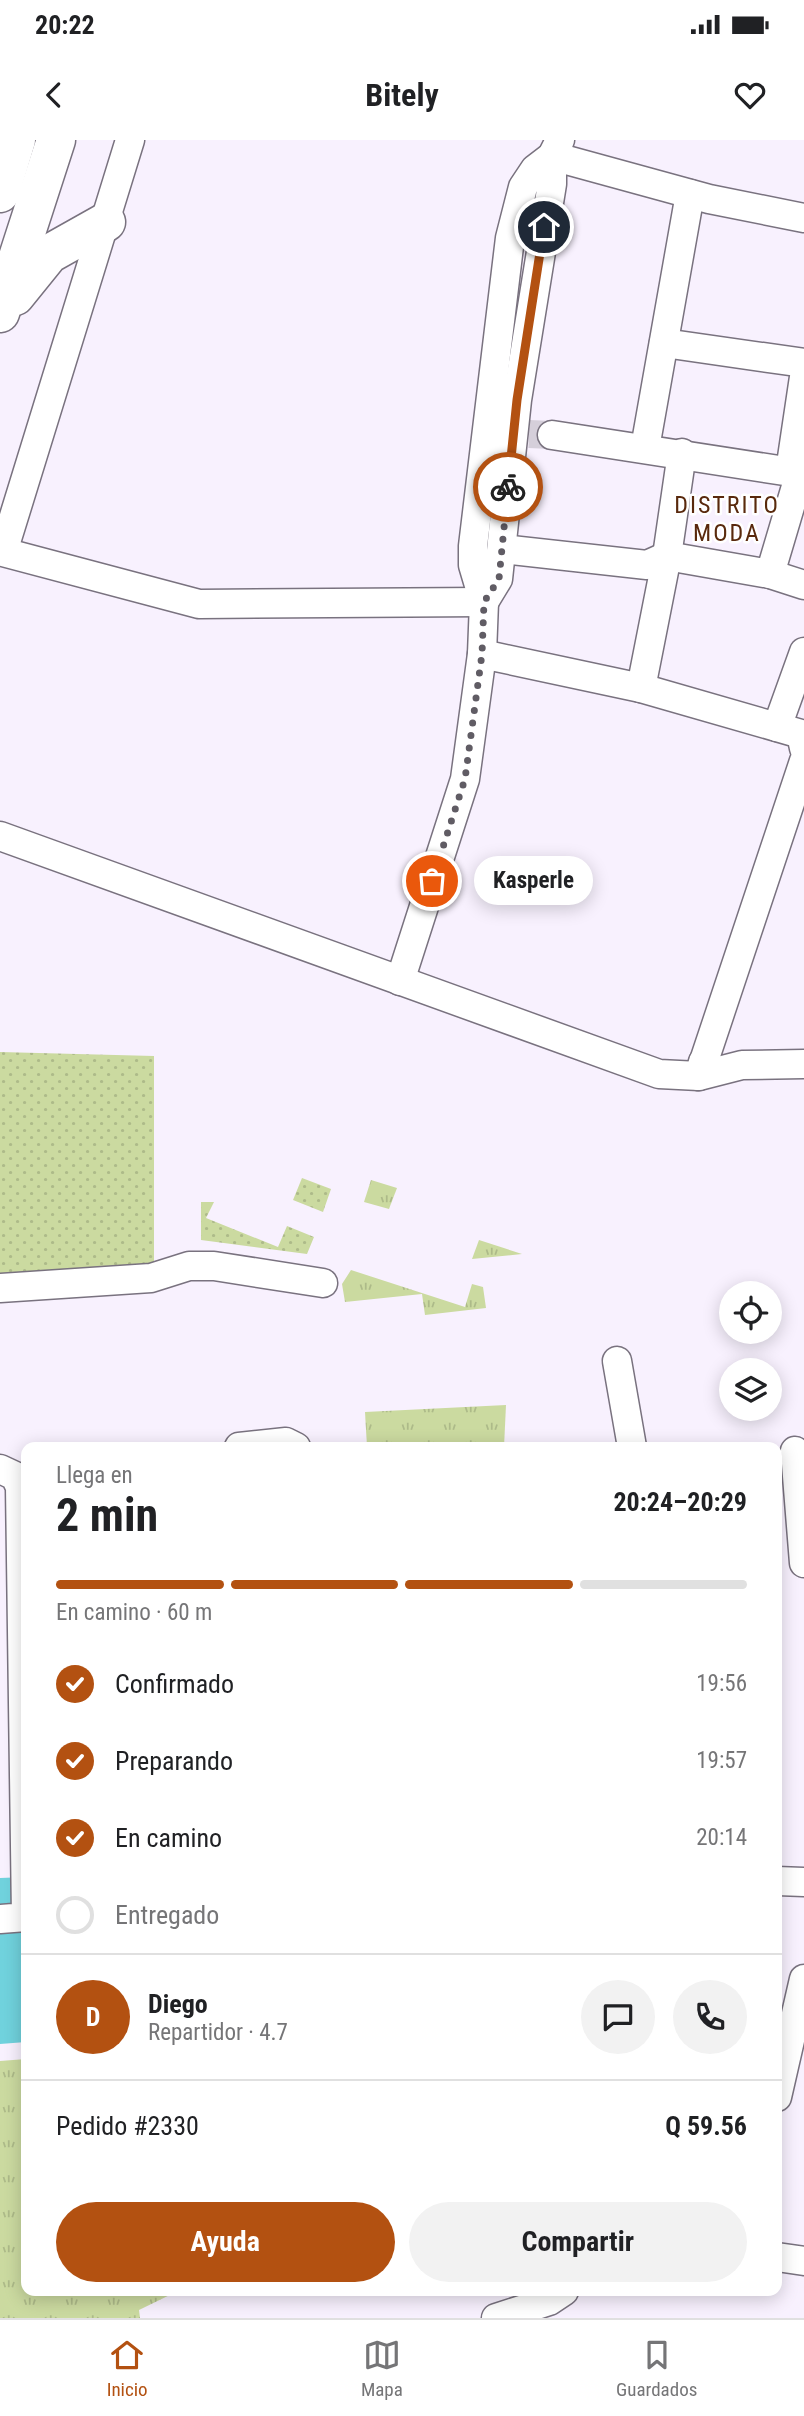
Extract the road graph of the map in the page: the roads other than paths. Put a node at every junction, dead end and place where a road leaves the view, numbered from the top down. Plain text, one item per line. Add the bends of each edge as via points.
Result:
1 (16, 140) edge
2 (56, 140) edge
3 (130, 140) edge
4 (556, 148) edge
5 (0, 193) edge
6 (691, 194) junction
7 (804, 218) edge
8 (106, 222) junction
9 (0, 313) edge
10 (0, 318) edge
11 (664, 343) junction
12 (804, 363) edge
13 (804, 377) edge
14 (520, 433) junction
15 (645, 448) junction
16 (682, 453) junction
17 (798, 473) edge
18 (502, 549) junction
19 (667, 556) junction
20 (770, 574) junction
21 (804, 585) edge
22 (484, 602) junction
23 (804, 652) edge
24 (482, 654) junction
25 (641, 688) junction
26 (777, 727) junction
27 (804, 748) edge
28 (804, 761) edge
29 (0, 836) edge
30 (400, 981) junction
31 (804, 1064) edge
32 (699, 1076) junction
33 (323, 1283) dead end
34 (0, 1288) edge
35 (617, 1361) dead end
36 (631, 1442) edge
37 (792, 1451) edge
38 (14, 1474) edge
39 (804, 1563) edge
40 (16, 1632) edge
41 (21, 1774) edge
42 (782, 1881) edge
43 (804, 1882) edge
44 (21, 1917) edge
45 (0, 1919) edge
46 (804, 1979) edge
47 (782, 2075) edge
48 (782, 2258) edge
49 (804, 2261) edge
50 (556, 2296) edge
51 (503, 2317) edge

1 - 5 main road
2 - 9 main road
3 - 8 street
4 - 6 street
4 - 14 street via 523,187 510,238
6 - 7 street
6 - 11 street
8 - 10 main road via 49,254
8 - 22 street via 3,552 199,604
11 - 12 street
11 - 15 street
13 - 17 street
14 - 15 street
14 - 18 street
14 - 22 street via 473,546 473,565
15 - 16 street
16 - 17 street
16 - 19 street
17 - 20 street
18 - 19 street via 647,565
18 - 22 street via 499,579
19 - 20 street
19 - 25 street
20 - 21 street
22 - 24 street
23 - 26 street
24 - 25 street
24 - 30 street via 465,779
25 - 26 street
26 - 27 street via 801,734
28 - 32 street
29 - 30 street
30 - 32 street via 659,1074
31 - 32 street via 742,1065
33 - 34 street via 239,1268 189,1266 151,1278
35 - 36 street
37 - 39 street
38 - 40 street via 20,1487
40 - 41 street
42 - 43 street
44 - 45 street
46 - 47 street
48 - 49 street
50 - 51 street

